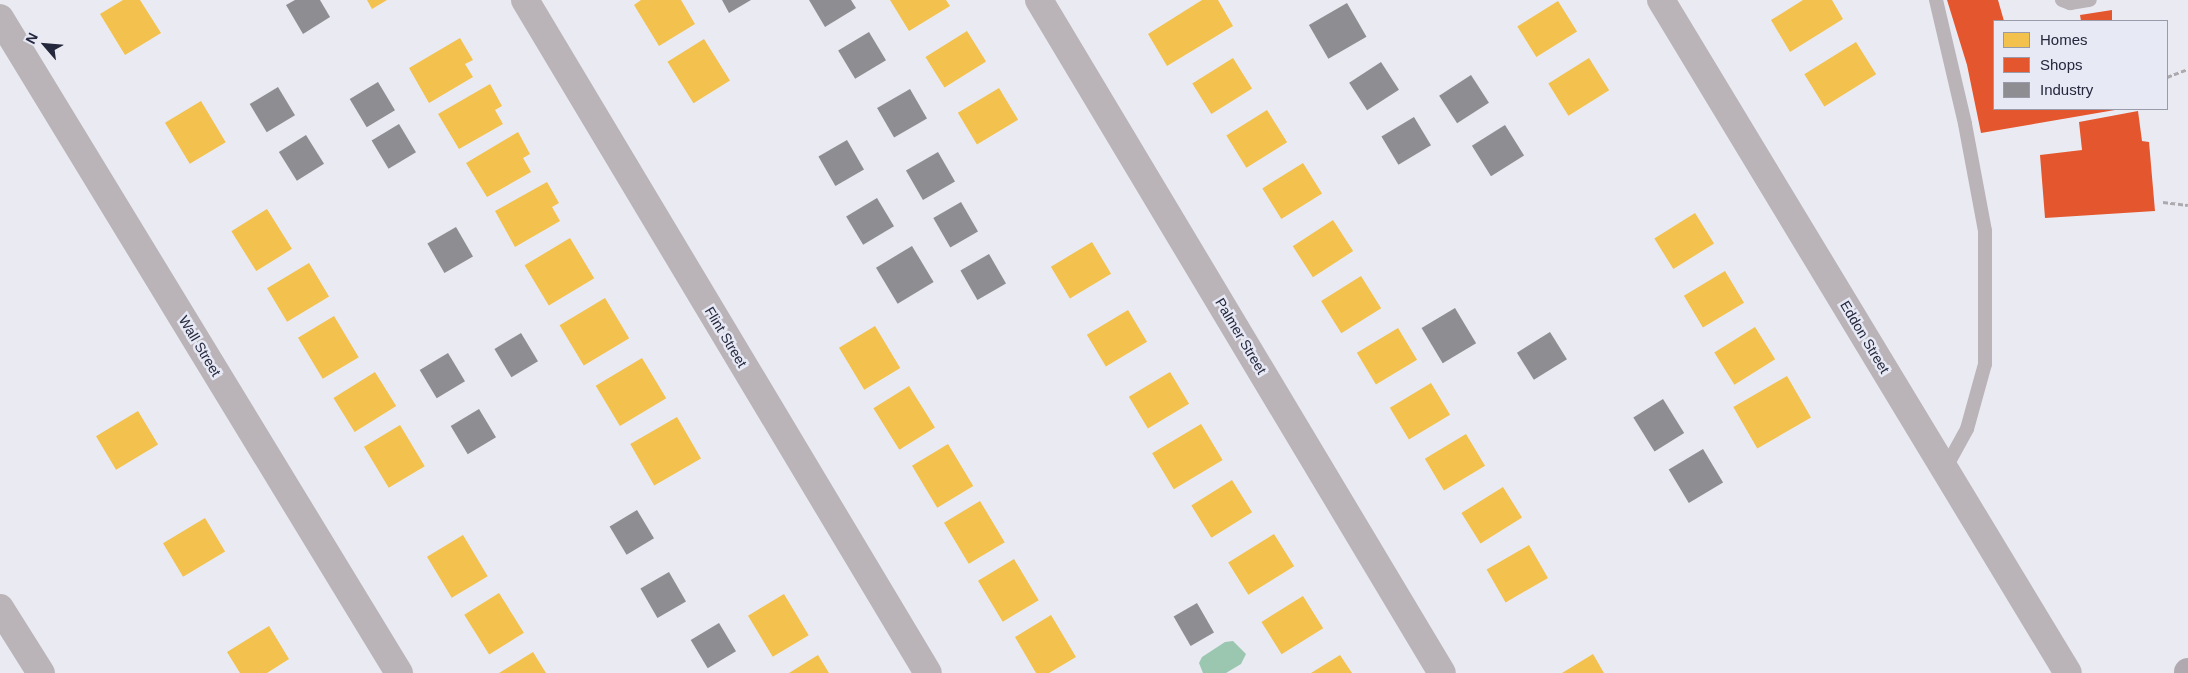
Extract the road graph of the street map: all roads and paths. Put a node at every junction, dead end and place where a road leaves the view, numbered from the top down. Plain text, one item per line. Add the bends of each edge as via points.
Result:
1 (525, 0) edge
2 (1039, 0) edge
3 (1661, 0) edge
4 (1936, 0) edge
5 (2062, 0) edge
6 (2090, 0) edge
7 (0, 18) edge
8 (2188, 69) edge
9 (2168, 77) edge
10 (2163, 202) dead end
11 (2188, 205) edge
12 (1945, 469) junction
13 (0, 608) edge
14 (2062, 671) edge
15 (41, 673) edge
16 (399, 673) edge
17 (928, 673) edge
18 (1442, 673) edge

1 - 17 street, Flint Street
2 - 18 street, Palmer Street
3 - 12 street, Eddon Street
4 - 12 lane via 1986,231 1985,364 1967,429
5 - 6 lane via 2070,3
7 - 16 street, Wall Street
8 - 9 path
10 - 11 path
12 - 14 street, Eddon Street
13 - 15 street

